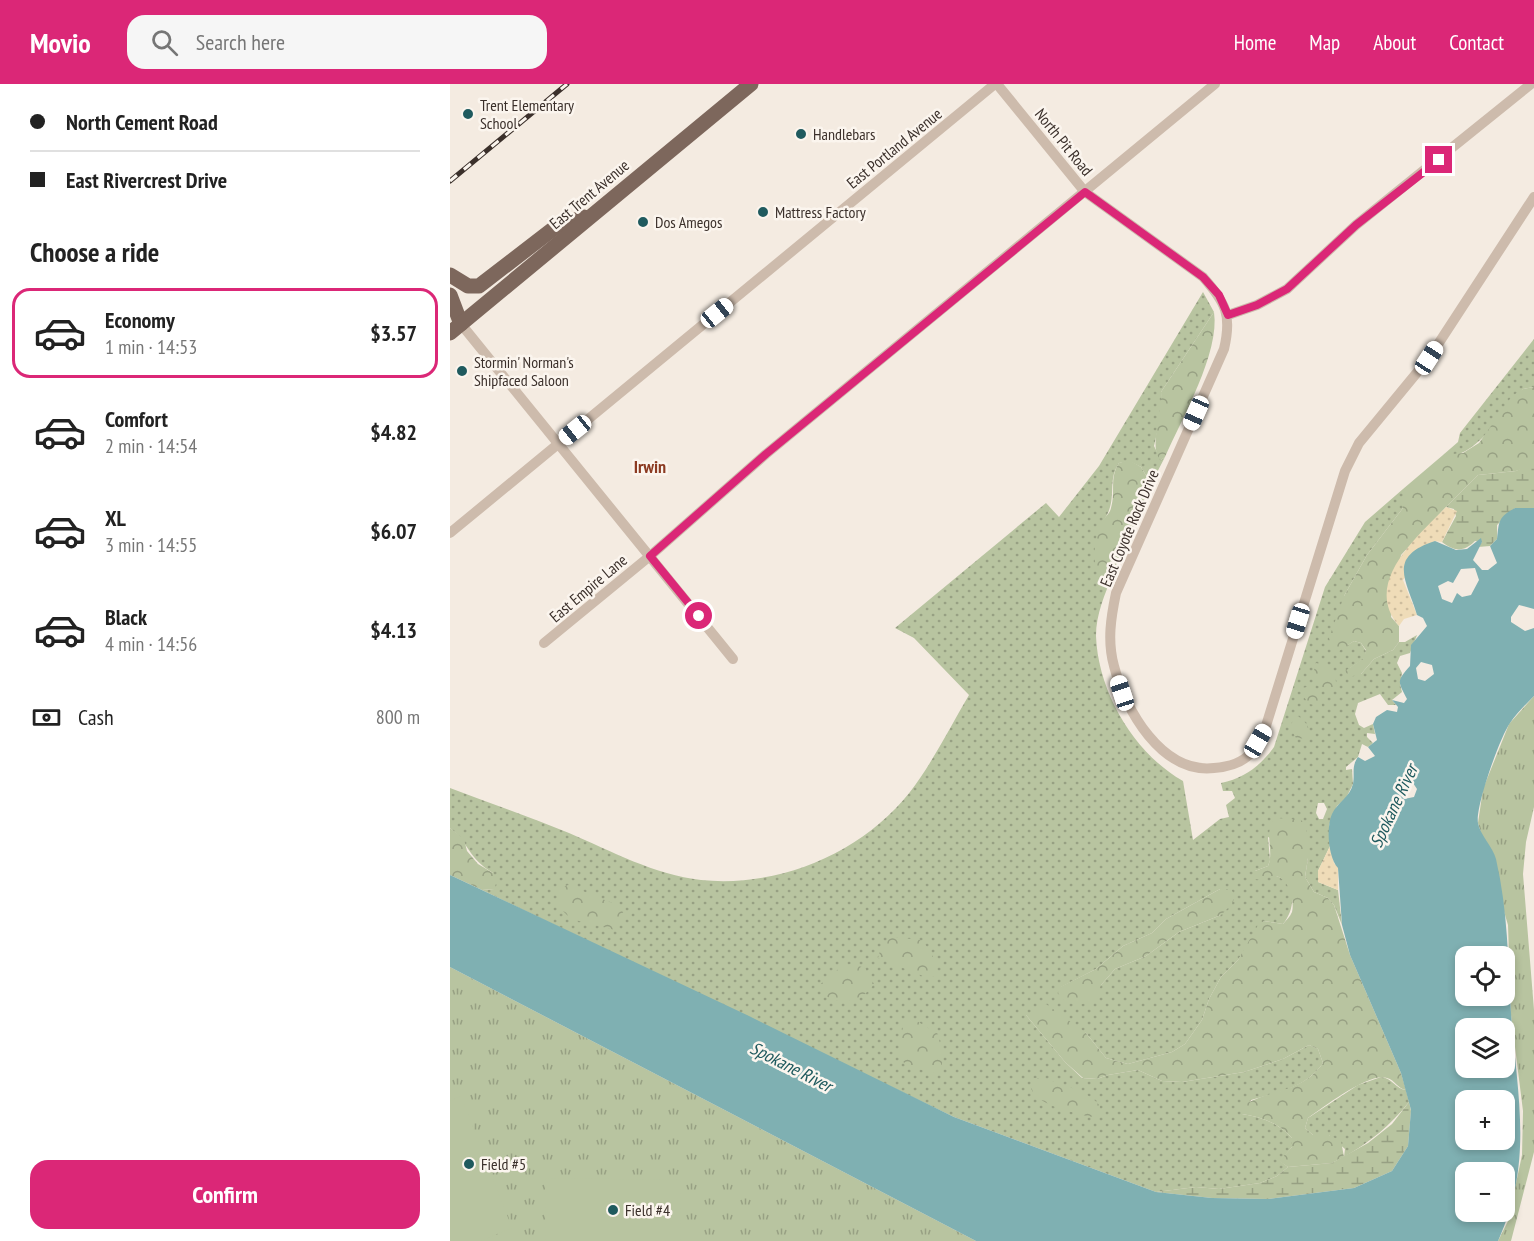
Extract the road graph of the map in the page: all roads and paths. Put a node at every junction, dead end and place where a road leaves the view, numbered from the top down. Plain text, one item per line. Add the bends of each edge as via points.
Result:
1 (751, 84) edge
2 (996, 84) edge
3 (1215, 84) edge
4 (1531, 84) edge
5 (1085, 192) junction
6 (1534, 197) edge
7 (593, 215) junction
8 (450, 275) edge
9 (450, 295) edge
10 (1228, 315) junction
11 (456, 328) edge
12 (557, 444) junction
13 (450, 533) edge
14 (650, 556) junction
15 (544, 644) dead end
16 (732, 659) dead end

1 - 7 main road, East Trent Avenue
2 - 5 street, North Pit Road
2 - 12 street, East Portland Avenue
3 - 5 street, East Empire Lane
4 - 10 street via 1356,225 1287,289
5 - 10 street via 1203,277 1219,295
5 - 14 street, East Empire Lane via 766,454
6 - 10 street, East Coyote Rock Drive via 1429,358 1359,443 1345,471 1265,729 1251,753 1229,767 1199,770 1177,762 1157,747 1122,693 1109,628 1116,593 1224,349
7 - 8 main road via 557,226 479,286 468,286
7 - 11 main road, East Trent Avenue
9 - 11 main road
11 - 12 street
12 - 13 street, East Portland Avenue
12 - 14 street
14 - 15 street, East Empire Lane
14 - 16 street

